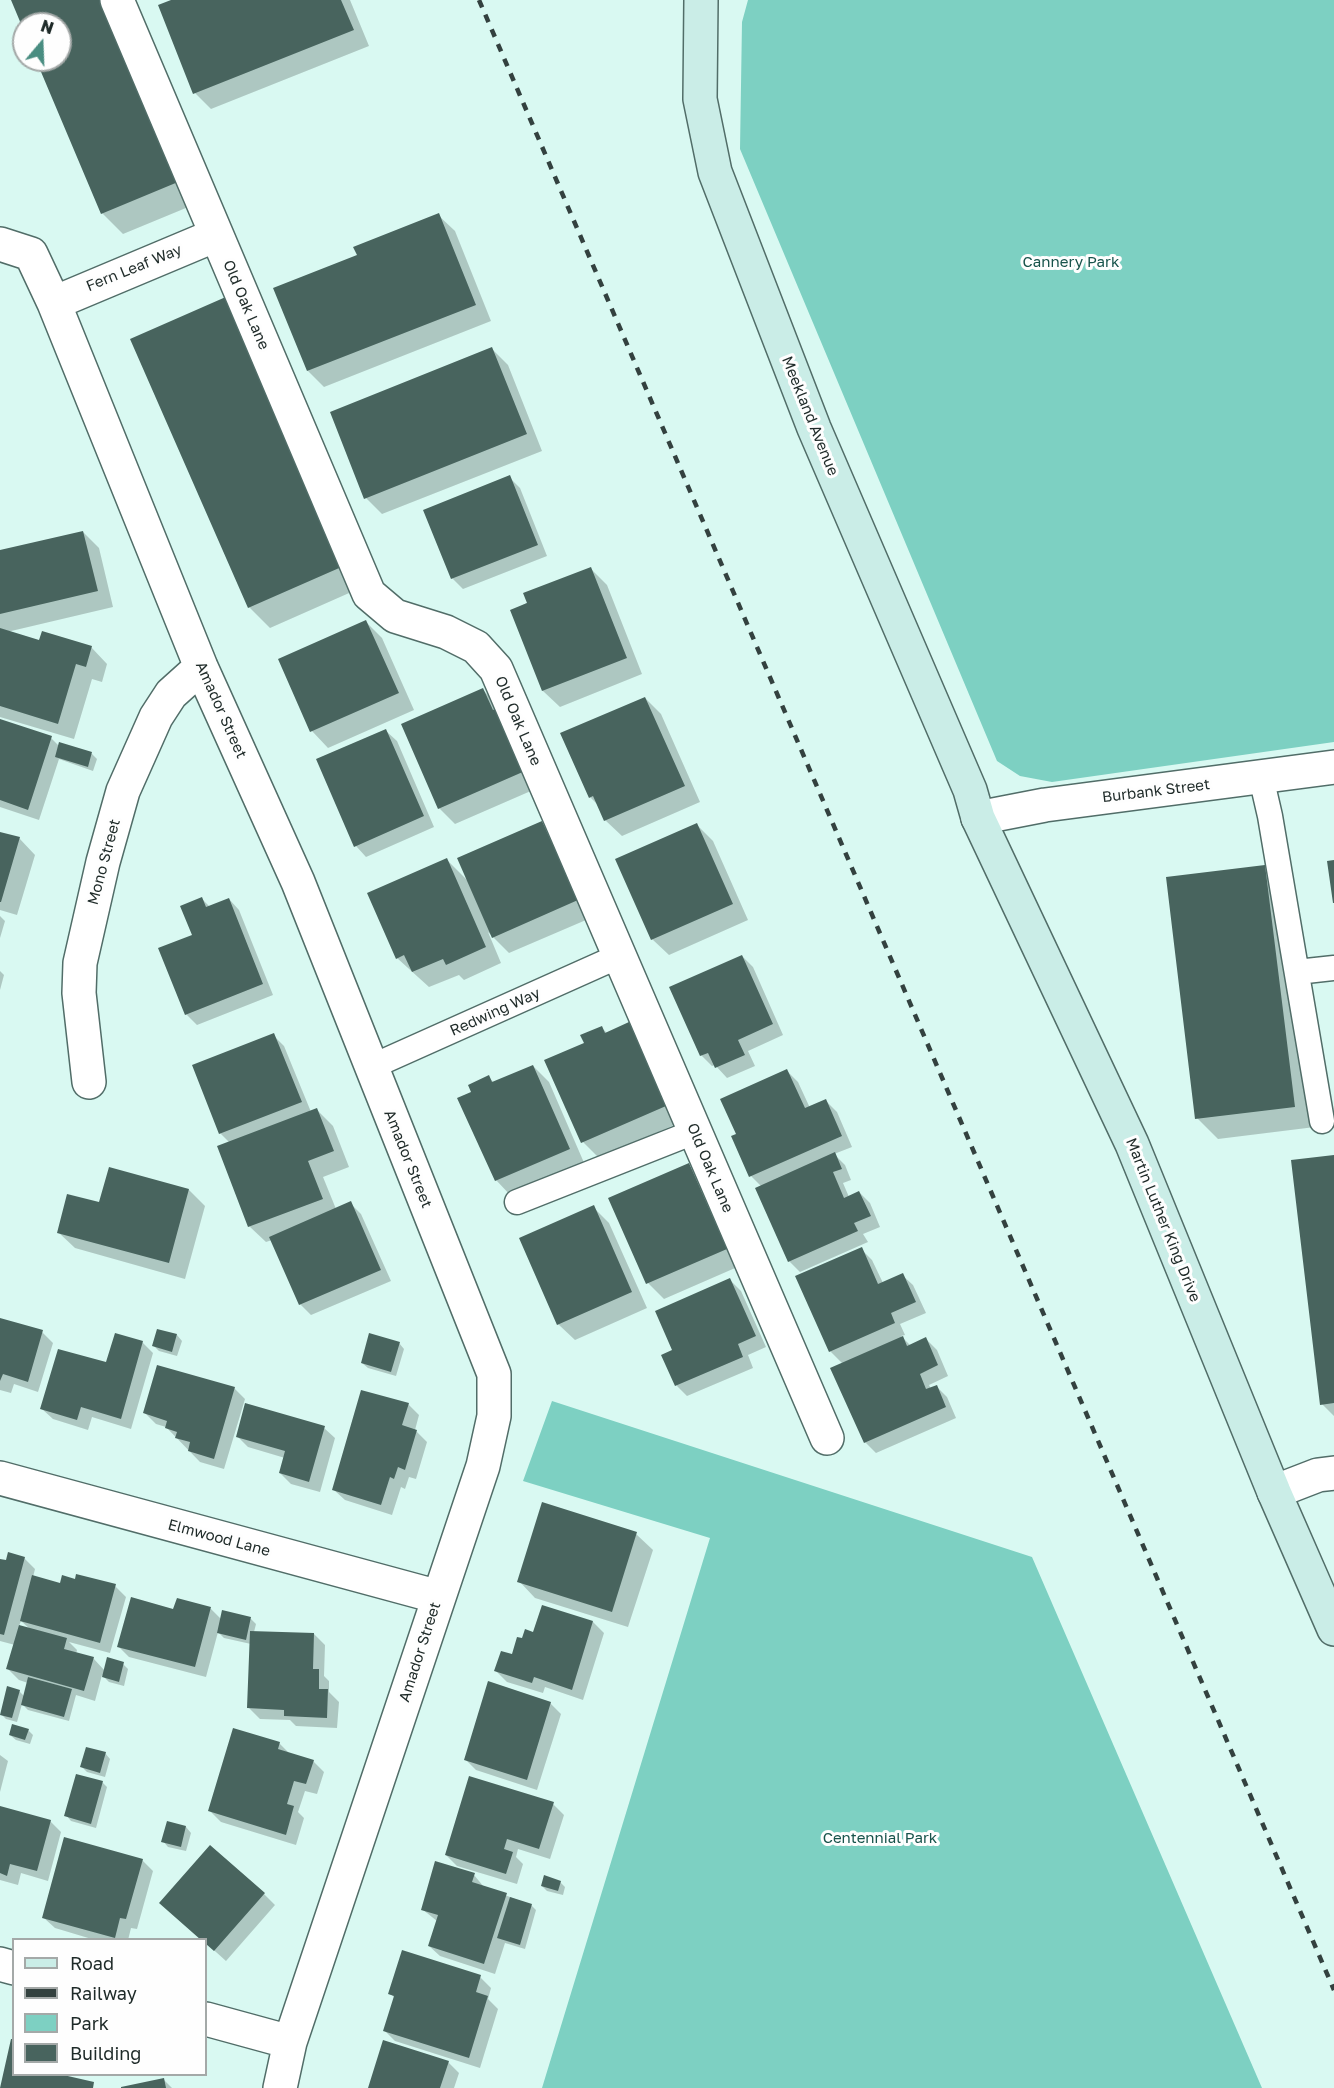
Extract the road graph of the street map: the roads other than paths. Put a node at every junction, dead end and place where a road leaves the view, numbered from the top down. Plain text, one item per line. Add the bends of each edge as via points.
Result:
1 (117, 0) edge
2 (701, 0) edge
3 (216, 235) junction
4 (0, 244) edge
5 (54, 303) junction
6 (201, 667) junction
7 (1334, 767) edge
8 (1261, 777) junction
9 (978, 818) junction
10 (619, 956) junction
11 (1334, 968) edge
12 (1297, 972) junction
13 (371, 1067) junction
14 (89, 1082) dead end
15 (1322, 1121) dead end
16 (694, 1132) junction
17 (517, 1202) dead end
18 (827, 1438) dead end
19 (1334, 1473) edge
20 (0, 1478) edge
21 (1274, 1492) junction
22 (439, 1597) junction
23 (1334, 1629) edge
24 (207, 2019) edge
25 (290, 2042) junction
26 (280, 2088) edge

1 - 3 street, Old Oak Lane
2 - 9 street, Meekland Avenue via 700,99 715,172 814,428 970,790
3 - 5 street, Fern Leaf Way
3 - 10 street, Old Oak Lane via 369,594 395,616 446,632 476,647 496,669
4 - 5 street, Amador Street via 31,254
5 - 6 street, Amador Street
6 - 13 street, Amador Street via 298,882
6 - 14 street, Mono Street via 171,693 156,717 123,791 103,862 80,963 79,993
7 - 8 street, Burbank Street
8 - 9 street, Burbank Street via 1045,805
8 - 12 lane
9 - 21 street, Martin Luther King Drive via 1132,1144
10 - 13 lane, Redwing Way
10 - 16 street, Old Oak Lane
11 - 12 lane
12 - 15 lane
13 - 22 street, Amador Street via 494,1374 494,1416 483,1466
16 - 17 lane
16 - 18 street, Old Oak Lane
19 - 21 street
20 - 22 street, Elmwood Lane
21 - 23 street, Martin Luther King Drive
22 - 25 street, Amador Street
24 - 25 street
25 - 26 street, Amador Street

